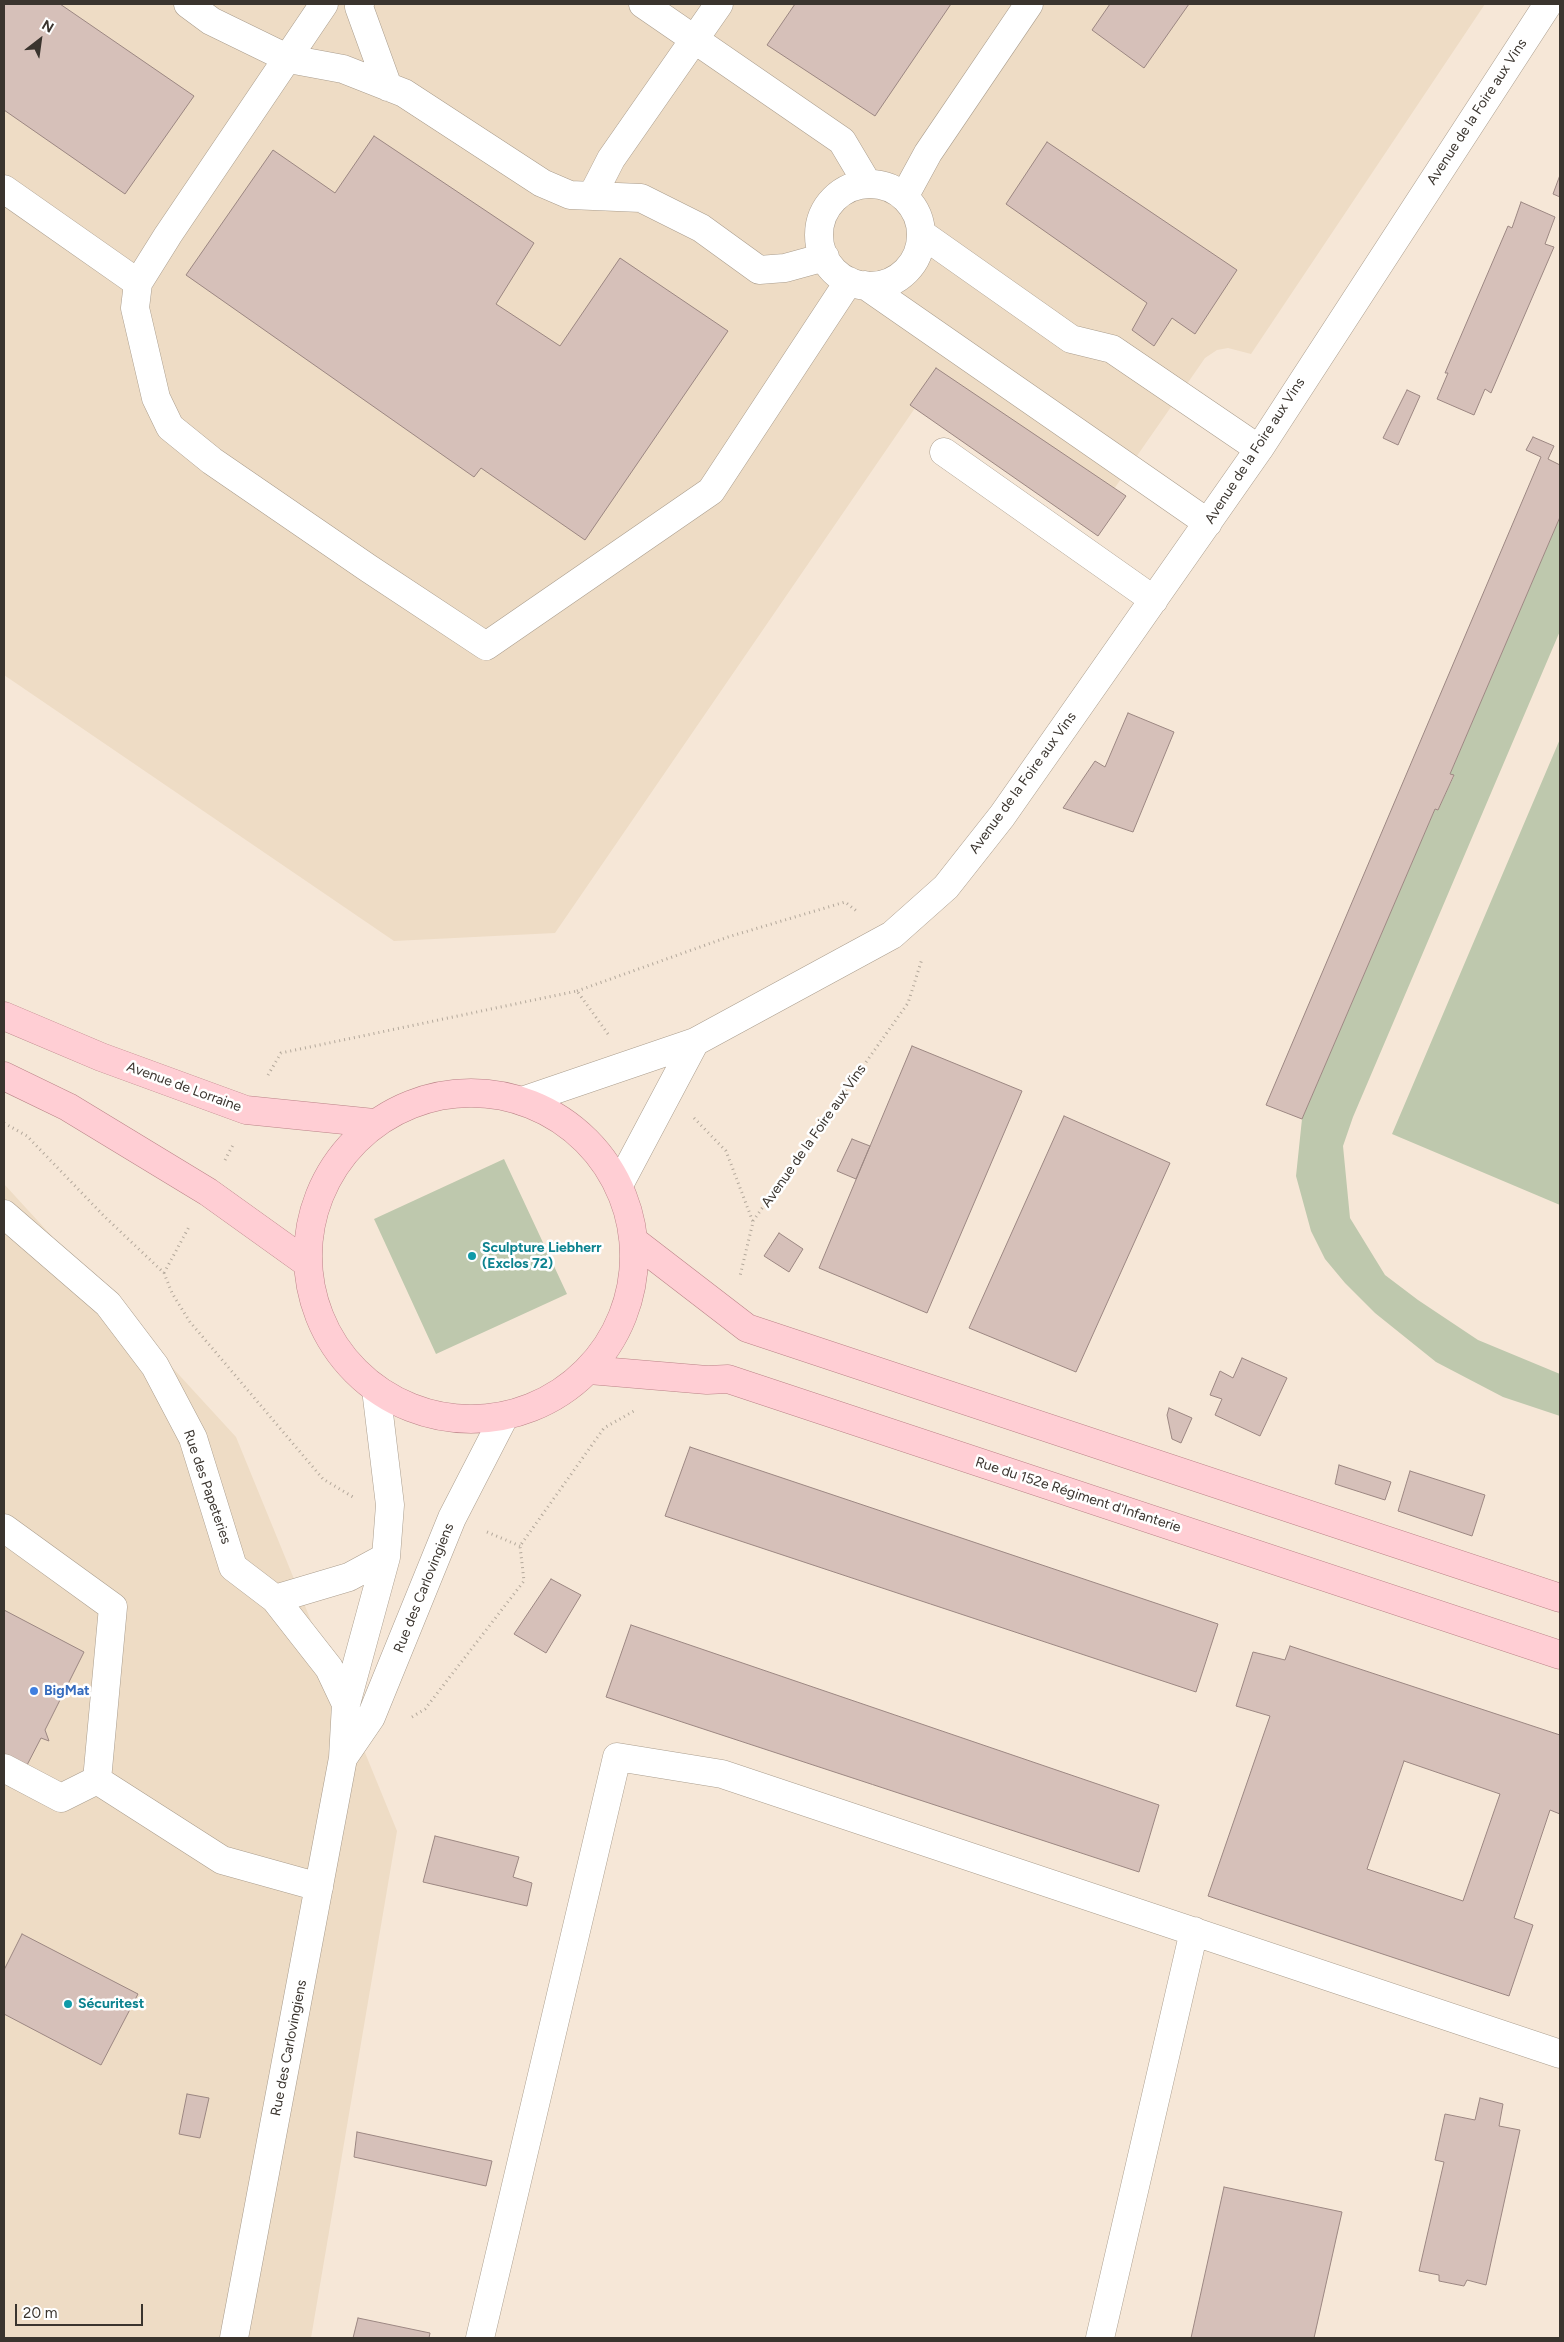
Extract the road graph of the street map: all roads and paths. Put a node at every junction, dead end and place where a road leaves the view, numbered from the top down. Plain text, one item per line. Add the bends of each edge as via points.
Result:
1 (188, 4) edge
2 (324, 4) edge
3 (360, 4) edge
4 (643, 4) edge
5 (719, 4) edge
6 (1029, 4) edge
7 (1548, 4) edge
8 (695, 40) junction
9 (288, 59) junction
10 (388, 87) junction
11 (867, 183) junction
12 (4, 188) edge
13 (592, 196) junction
14 (904, 197) junction
15 (922, 234) junction
16 (825, 257) junction
17 (138, 283) junction
18 (857, 283) junction
19 (1259, 449) junction
20 (944, 452) dead end
21 (1208, 523) junction
22 (1154, 600) junction
23 (892, 935) junction
24 (926, 950) dead end
25 (577, 992) dead end
26 (4, 1016) edge
27 (695, 1042) junction
28 (4, 1076) edge
29 (522, 1100) junction
30 (4, 1122) edge
31 (374, 1123) junction
32 (619, 1186) junction
33 (4, 1214) edge
34 (753, 1222) dead end
35 (634, 1241) junction
36 (307, 1263) junction
37 (589, 1370) junction
38 (376, 1389) junction
39 (641, 1407) dead end
40 (504, 1417) junction
41 (390, 1505) junction
42 (452, 1518) junction
43 (4, 1528) edge
44 (520, 1546) junction
45 (386, 1557) junction
46 (1560, 1598) edge
47 (275, 1599) junction
48 (1560, 1655) edge
49 (346, 1704) junction
50 (408, 1719) dead end
51 (343, 1758) junction
52 (4, 1768) edge
53 (97, 1780) junction
54 (320, 1887) junction
55 (1194, 1932) junction
56 (1560, 2054) edge
57 (234, 2338) edge
58 (480, 2338) edge
59 (1100, 2338) edge

1 - 9 street via 211,21
2 - 9 street
3 - 10 street
4 - 8 street
5 - 8 street
6 - 14 street via 928,153
7 - 19 street, Avenue de la Foire aux Vins
8 - 11 street via 842,141
8 - 13 street via 611,159
9 - 10 street via 343,69
9 - 17 street
10 - 13 street via 404,93 542,183 570,195
11 - 14 street via 884,185
11 - 16 street via 851,187 826,209 820,224 820,241
12 - 17 street
13 - 16 street via 641,198 701,228 759,270 785,268
14 - 15 street via 919,218
15 - 18 street via 919,251 911,267 898,278 882,285
15 - 19 street via 1071,339 1112,349
16 - 18 street via 835,271
17 - 18 street via 134,308 156,398 170,426 212,461 486,646 711,491
18 - 21 street
19 - 21 street, Avenue de la Foire aux Vins
20 - 22 street
21 - 22 street, Avenue de la Foire aux Vins
22 - 23 street, Avenue de la Foire aux Vins via 1002,816 946,887
23 - 25 path via 845,902 728,937
23 - 27 street, Avenue de la Foire aux Vins
24 - 34 path, Avenue de la Foire aux Vins via 908,1003
26 - 31 main road, Avenue de Lorraine via 101,1057 246,1110
27 - 29 street, Avenue de la Foire aux Vins
27 - 32 street
28 - 36 main road via 68,1107 200,1187
29 - 31 main road via 471,1092 454,1094 420,1100
29 - 32 main road via 562,1120 595,1148
30 - 41 path via 27,1136 164,1273 190,1322 323,1479 348,1496
31 - 36 main road via 336,1162 313,1210
32 - 35 main road via 629,1213
33 - 47 street, Rue des Papeteries via 108,1304 155,1366 193,1438 233,1567
35 - 37 main road via 629,1297 616,1332
35 - 46 main road via 747,1328
36 - 38 main road via 316,1311 340,1355
37 - 40 main road via 550,1400
37 - 48 main road, Rue du 152e Régiment d'Infanterie via 728,1379
38 - 40 main road via 415,1410 459,1419
38 - 41 street, Rue des Carlovingiens
39 - 44 path via 604,1428
40 - 42 street, Rue des Carlovingiens
41 - 45 street, Rue des Carlovingiens
42 - 44 path
42 - 51 street, Rue des Carlovingiens via 372,1717
43 - 53 street via 113,1607
44 - 50 path via 524,1581 425,1709
45 - 47 street via 349,1577
45 - 49 street, Rue des Carlovingiens
47 - 49 street, Rue des Papeteries via 329,1668
49 - 51 street, Rue des Carlovingiens
51 - 54 street, Rue des Carlovingiens
52 - 53 street via 61,1798
53 - 54 street via 222,1860
54 - 57 street, Rue des Carlovingiens
55 - 56 street
55 - 58 street via 722,1774 617,1757
55 - 59 street

